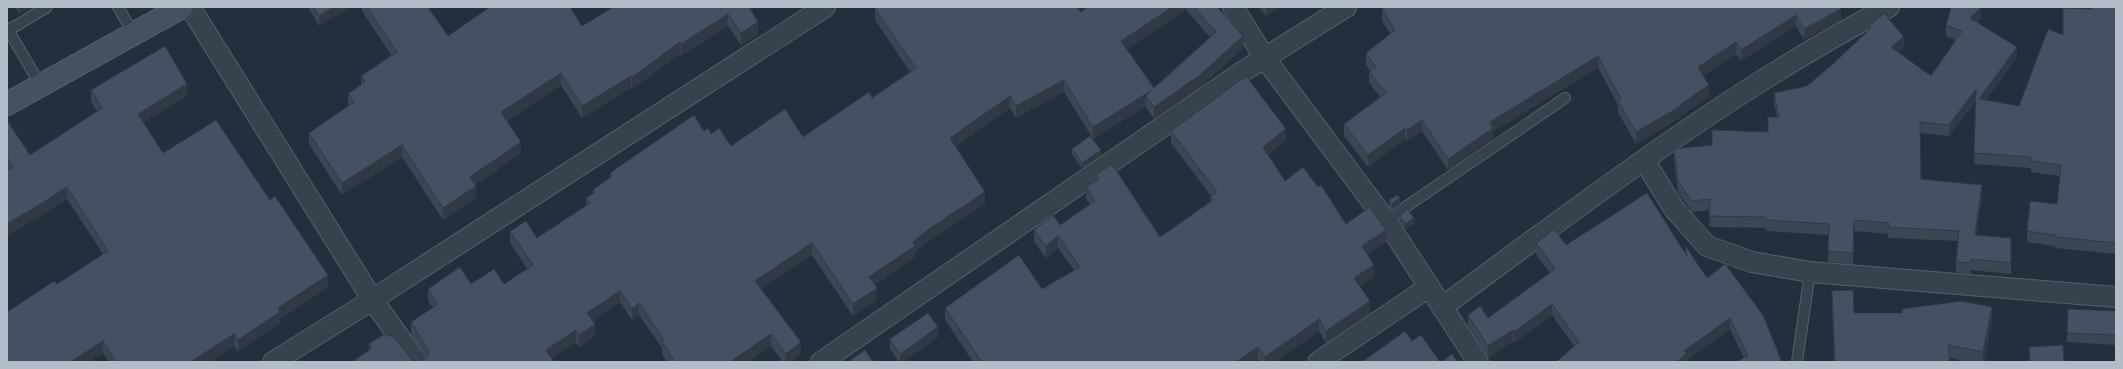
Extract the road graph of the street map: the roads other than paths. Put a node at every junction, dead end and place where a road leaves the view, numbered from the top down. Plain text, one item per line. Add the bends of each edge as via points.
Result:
1 (47, 7) edge
2 (118, 7) edge
3 (182, 7) edge
4 (190, 7) edge
5 (825, 7) edge
6 (1233, 7) edge
7 (1346, 7) edge
8 (1889, 7) edge
9 (8, 29) edge
10 (133, 32) junction
11 (1264, 57) junction
12 (41, 86) junction
13 (1565, 98) dead end
14 (7, 104) edge
15 (1644, 160) junction
16 (1386, 222) junction
17 (1810, 272) junction
18 (1429, 287) junction
19 (2116, 297) edge
20 (372, 299) junction
21 (1442, 307) junction
22 (273, 362) edge
23 (417, 362) edge
24 (821, 362) edge
25 (1318, 362) edge
26 (1478, 362) edge
27 (1797, 362) edge

1 - 9 lane
2 - 10 lane
3 - 10 street
4 - 20 street
5 - 20 street
6 - 11 street
7 - 11 street
8 - 15 street via 1747,89
9 - 12 lane
10 - 12 street
11 - 16 street
11 - 24 street
12 - 14 street
13 - 16 lane
15 - 17 street via 1675,210 1707,246 1752,262
15 - 21 street
16 - 18 street
17 - 19 street
17 - 27 lane
18 - 21 street
18 - 25 street
20 - 22 street
20 - 23 street
21 - 26 street

